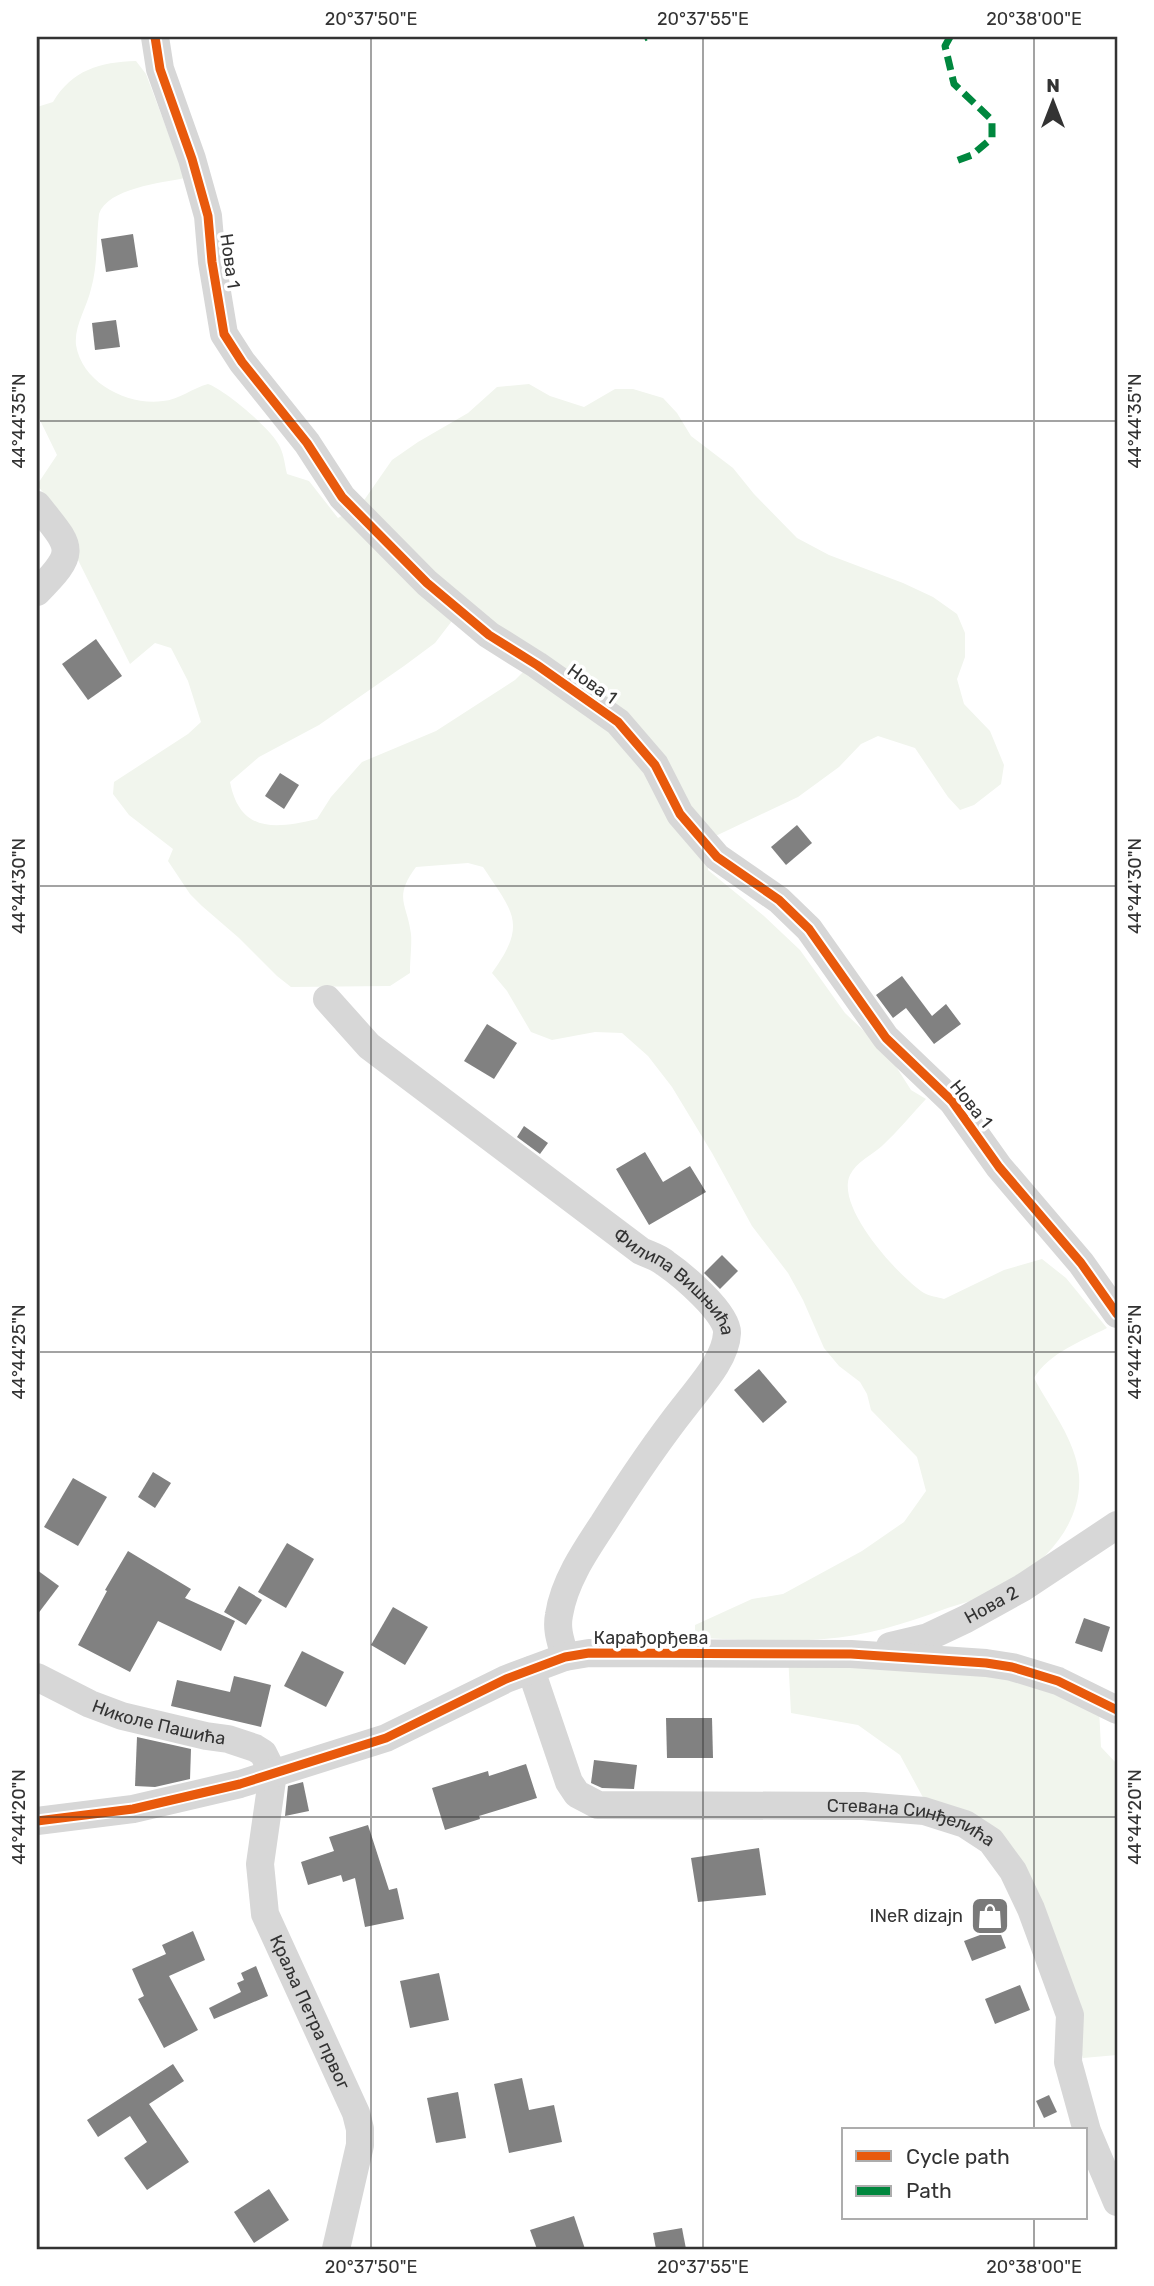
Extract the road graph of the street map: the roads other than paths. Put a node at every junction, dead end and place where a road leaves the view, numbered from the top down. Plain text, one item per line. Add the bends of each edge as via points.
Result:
1 (155, 37) edge
2 (37, 505) edge
3 (37, 592) edge
4 (327, 999) dead end
5 (1117, 1314) edge
6 (1117, 1525) edge
7 (851, 1654) junction
8 (565, 1657) junction
9 (531, 1670) junction
10 (37, 1677) edge
11 (1117, 1710) edge
12 (273, 1773) junction
13 (37, 1821) edge
14 (1086, 2128) edge
15 (1088, 2133) edge
16 (1117, 2202) edge
17 (336, 2249) edge

1 - 5 street, Нова 1 via 160,69 208,216 224,334 342,497 427,583 489,635 618,722 655,765 680,814 717,857 779,900 809,929 886,1038 952,1101
2 - 3 street via 67,550 63,563
4 - 8 street, Филипа Вишњића via 369,1046 631,1244 663,1261 726,1323 722,1355 645,1458 569,1582 558,1618
6 - 7 street, Нова 2 via 967,1619 928,1637
7 - 8 street, Карађорђева via 619,1652
7 - 11 street, Карађорђева via 1012,1667 1058,1681
8 - 9 street, Карађорђева
9 - 12 street, Карађорђева via 386,1738
9 - 14 street, Стевана Синђелића via 569,1782 577,1794 598,1805 924,1811 965,1824 991,1841 1013,1871 1031,1909 1070,2015 1068,2062
10 - 12 street, Николе Пашића via 122,1716 255,1748 263,1753
12 - 13 street, Карађорђева via 164,1803
12 - 17 street, Краља Петра првог via 260,1864 265,1914 360,2129
15 - 16 street, Стевана Синђелића

